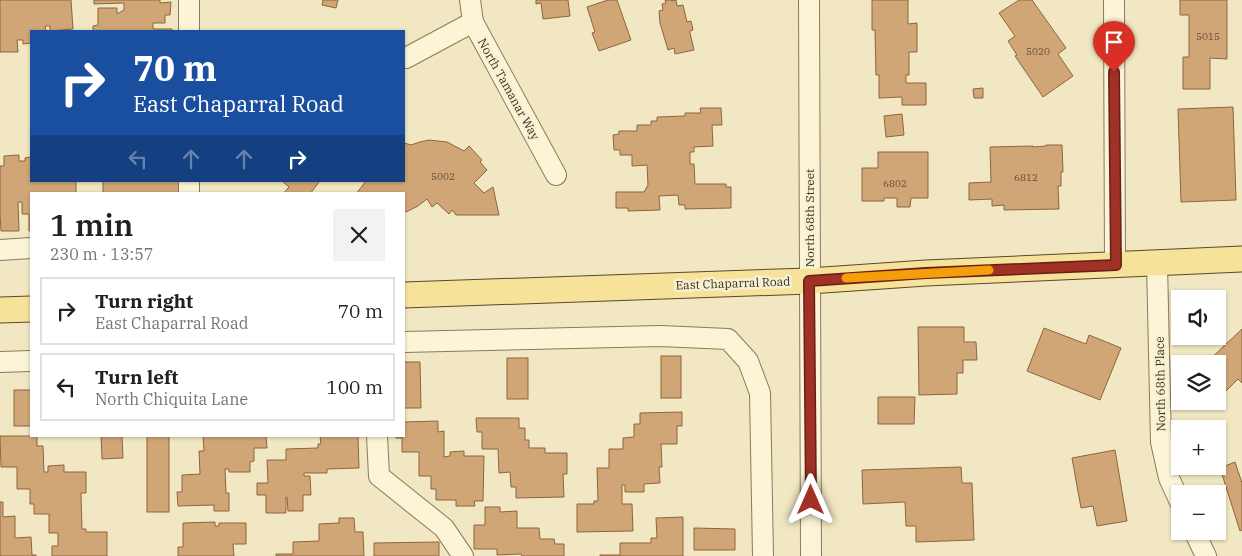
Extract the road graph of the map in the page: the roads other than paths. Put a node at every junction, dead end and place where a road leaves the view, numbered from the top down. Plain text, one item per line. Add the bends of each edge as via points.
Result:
1 (189, 0) edge
2 (470, 0) edge
3 (809, 0) edge
4 (1114, 0) edge
5 (473, 22) junction
6 (189, 30) edge
7 (406, 58) dead end
8 (556, 175) dead end
9 (30, 248) edge
10 (0, 250) edge
11 (1242, 260) edge
12 (1157, 263) junction
13 (1116, 265) junction
14 (809, 281) junction
15 (405, 295) edge
16 (30, 309) edge
17 (0, 310) edge
18 (405, 342) edge
19 (30, 361) edge
20 (0, 362) edge
21 (377, 437) edge
22 (1172, 485) edge
23 (1198, 540) edge
24 (463, 556) edge
25 (763, 556) edge
26 (811, 556) edge
27 (1206, 556) edge

1 - 6 street
2 - 5 street, North Tamanar Way
3 - 14 street, North 68th Street
4 - 13 street
5 - 7 street
5 - 8 street, North Tamanar Way
9 - 10 street
11 - 12 main road, East Chaparral Road
12 - 13 main road, East Chaparral Road
12 - 22 street, North 68th Place via 1161,442
13 - 14 main road, East Chaparral Road
14 - 15 main road, East Chaparral Road
14 - 26 street, North 68th Street
16 - 17 main road
18 - 25 street via 661,336 728,339 748,361 760,393
19 - 20 street
21 - 24 street via 379,476 444,528
23 - 27 street

